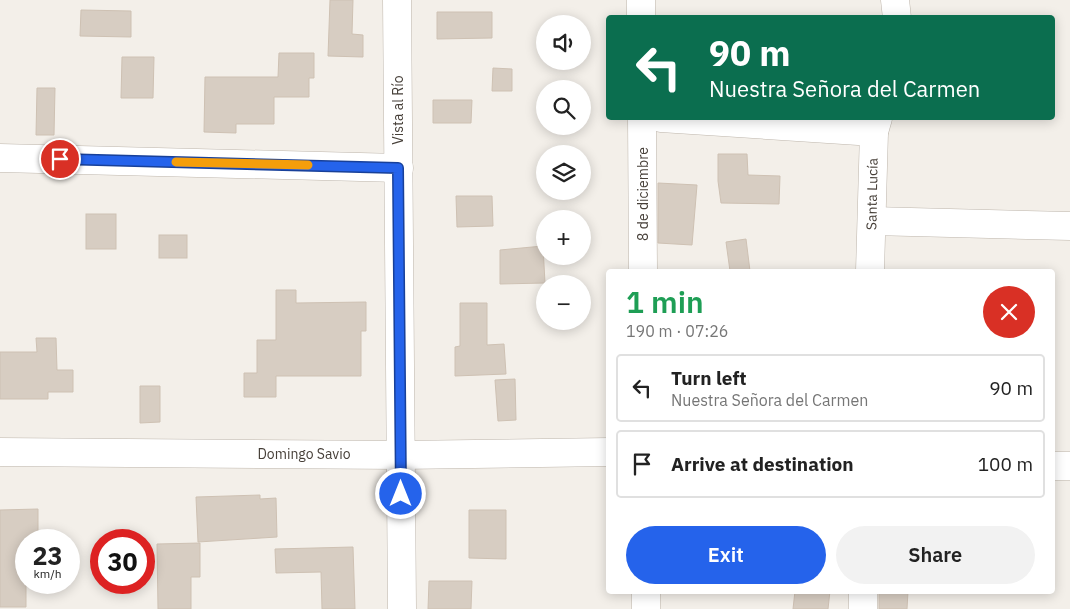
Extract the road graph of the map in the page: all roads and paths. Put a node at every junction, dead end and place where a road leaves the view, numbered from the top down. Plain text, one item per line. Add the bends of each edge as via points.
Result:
1 (397, 0) edge
2 (641, 0) edge
3 (895, 0) edge
4 (641, 15) edge
5 (898, 15) edge
6 (642, 120) edge
7 (722, 120) edge
8 (876, 125) edge
9 (0, 158) edge
10 (398, 168) junction
11 (872, 221) junction
12 (1070, 226) edge
13 (643, 269) edge
14 (870, 269) edge
15 (0, 452) edge
16 (606, 452) edge
17 (401, 455) junction
18 (1055, 466) edge
19 (1070, 466) edge
20 (646, 594) edge
21 (863, 594) edge
22 (402, 609) edge
23 (646, 609) edge
24 (863, 609) edge

1 - 10 street, Vista al Río
2 - 4 street
3 - 5 street
6 - 13 street, 8 de diciembre
7 - 8 street
8 - 11 street, Santa Lucía
9 - 10 street
10 - 17 street, Vista al Río
11 - 12 street
11 - 14 street, Santa Lucía
15 - 17 street, Domingo Savio
16 - 17 street, Domingo Savio
17 - 22 street, Vista al Río
18 - 19 street
20 - 23 street
21 - 24 street

